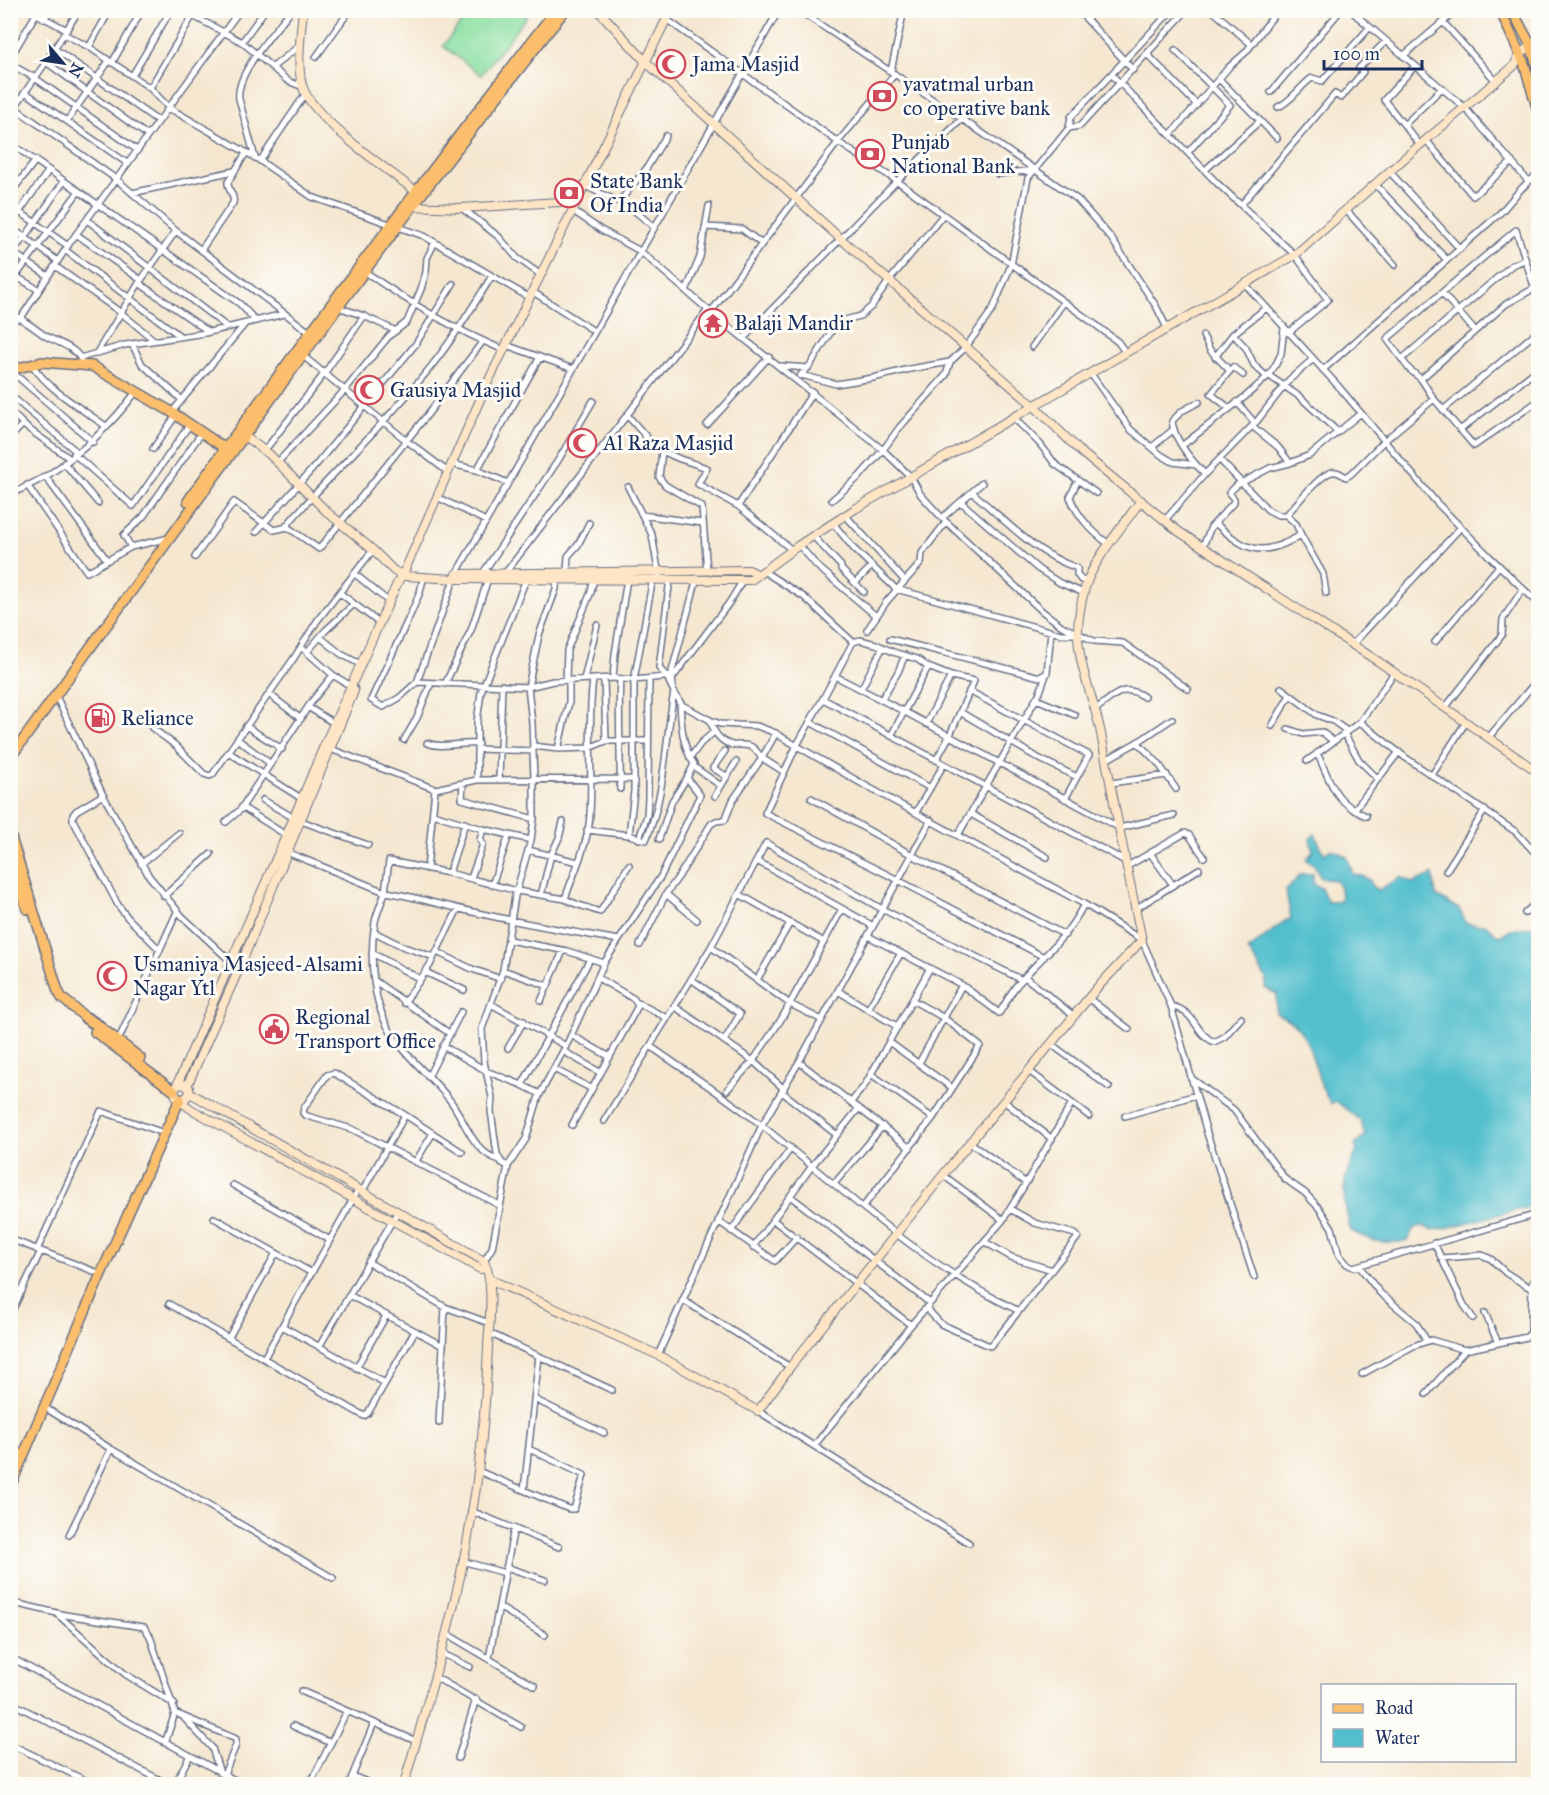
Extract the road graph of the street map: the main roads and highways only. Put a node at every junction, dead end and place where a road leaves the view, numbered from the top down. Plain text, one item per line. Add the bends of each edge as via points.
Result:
1 (556, 10) edge
2 (566, 10) edge
3 (1500, 10) edge
4 (1512, 10) edge
5 (1537, 56) edge
6 (1539, 111) edge
7 (418, 193) junction
8 (395, 225) junction
9 (313, 335) junction
10 (10, 370) edge
11 (228, 450) junction
12 (165, 538) junction
13 (10, 750) edge
14 (10, 758) edge
15 (10, 834) edge
16 (10, 856) edge
17 (85, 1021) junction
18 (97, 1029) junction
19 (178, 1093) junction
20 (99, 1274) junction
21 (10, 1476) edge
22 (10, 1487) edge

1 - 7 main road
2 - 7 main road
3 - 6 main road
4 - 5 main road
7 - 8 main road
8 - 9 main road
8 - 9 main road via 338,307
9 - 11 main road
9 - 11 main road via 244,436
10 - 11 main road via 42,362 83,361 174,413
11 - 12 main road
12 - 13 main road
12 - 14 main road
15 - 17 main road via 58,991
16 - 17 main road via 56,1000
17 - 18 highway
18 - 19 main road
18 - 19 main road via 118,1041
19 - 20 main road
20 - 21 main road
20 - 22 main road

